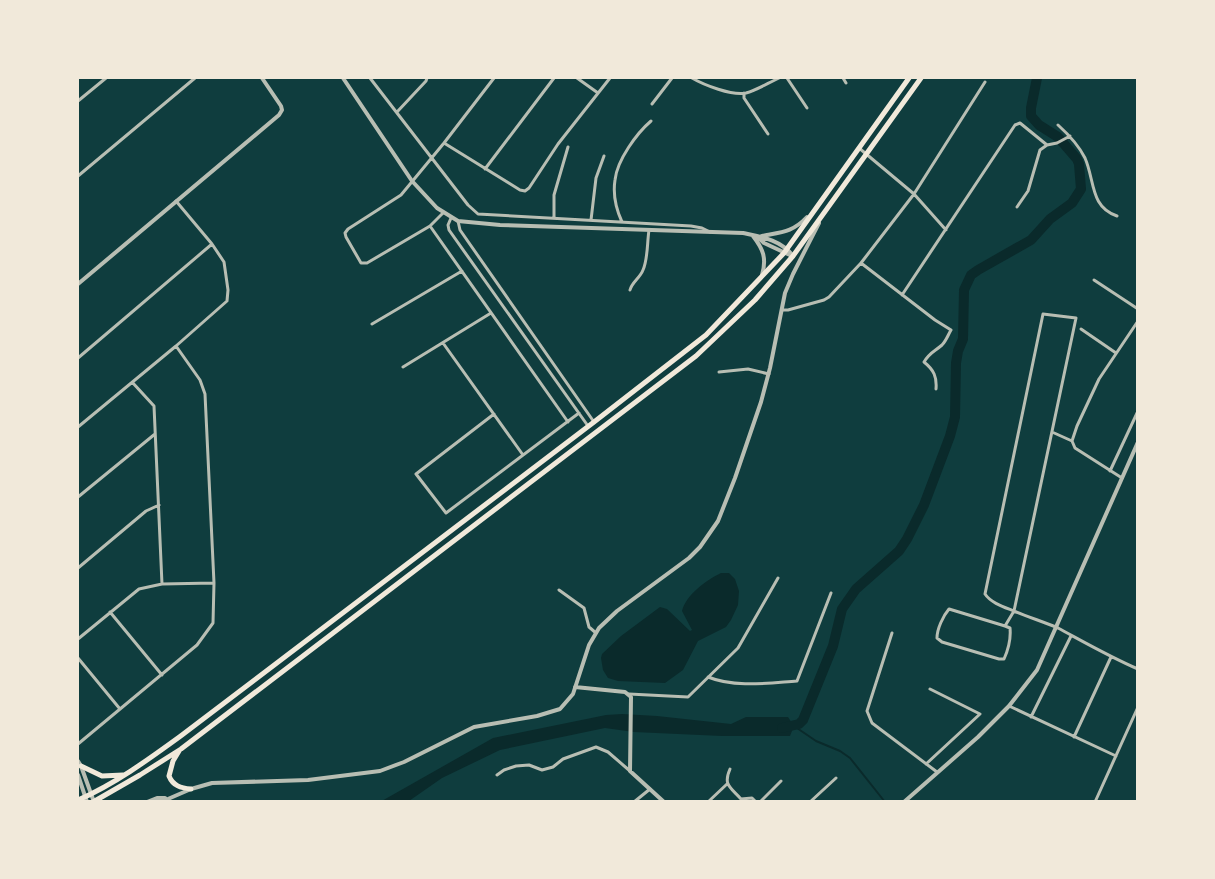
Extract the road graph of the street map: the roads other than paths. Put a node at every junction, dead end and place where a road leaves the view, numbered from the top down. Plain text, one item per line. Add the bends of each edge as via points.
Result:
1 (106, 78) edge
2 (195, 78) edge
3 (262, 78) edge
4 (343, 78) edge
5 (370, 78) edge
6 (427, 78) edge
7 (494, 78) edge
8 (554, 78) edge
9 (577, 78) edge
10 (610, 78) edge
11 (672, 78) edge
12 (692, 78) edge
13 (778, 78) edge
14 (787, 78) edge
15 (843, 78) edge
16 (909, 78) edge
17 (921, 78) edge
18 (985, 82) dead end
19 (846, 83) dead end
20 (598, 93) junction
21 (744, 93) junction
22 (78, 101) edge
23 (652, 104) dead end
24 (807, 108) dead end
25 (397, 112) junction
26 (652, 121) dead end
27 (1058, 125) dead end
28 (768, 134) dead end
29 (1070, 136) junction
30 (444, 143) junction
31 (1047, 145) junction
32 (568, 147) dead end
33 (859, 148) junction
34 (867, 154) junction
35 (604, 156) dead end
36 (432, 157) junction
37 (485, 169) junction
38 (78, 176) edge
39 (412, 182) junction
40 (914, 194) junction
41 (176, 201) junction
42 (1017, 207) dead end
43 (816, 208) junction
44 (824, 212) junction
45 (443, 213) junction
46 (1118, 216) dead end
47 (452, 218) junction
48 (554, 218) junction
49 (591, 220) junction
50 (458, 222) junction
51 (622, 222) junction
52 (430, 226) junction
53 (649, 230) junction
54 (946, 230) junction
55 (711, 232) junction
56 (752, 235) junction
57 (757, 236) junction
58 (212, 244) junction
59 (786, 251) junction
60 (793, 256) junction
61 (861, 263) junction
62 (462, 271) junction
63 (1094, 280) dead end
64 (759, 282) junction
65 (78, 284) edge
66 (630, 290) dead end
67 (902, 295) junction
68 (1138, 309) edge
69 (782, 310) junction
70 (491, 314) junction
71 (1138, 321) edge
72 (372, 324) dead end
73 (1081, 329) dead end
74 (443, 343) junction
75 (176, 346) junction
76 (1116, 353) junction
77 (78, 357) edge
78 (403, 367) dead end
79 (720, 372) dead end
80 (769, 374) junction
81 (132, 382) junction
82 (936, 390) dead end
83 (1138, 411) edge
84 (579, 413) junction
85 (494, 414) junction
86 (568, 422) junction
87 (594, 422) junction
88 (589, 426) junction
89 (78, 427) edge
90 (1052, 432) junction
91 (155, 433) junction
92 (1072, 441) junction
93 (1138, 442) edge
94 (523, 455) junction
95 (1110, 471) junction
96 (1122, 478) junction
97 (78, 497) edge
98 (158, 505) junction
99 (78, 568) edge
100 (778, 578) dead end
101 (214, 583) junction
102 (162, 584) junction
103 (560, 590) dead end
104 (831, 593) dead end
105 (1014, 611) junction
106 (110, 612) junction
107 (1005, 626) junction
108 (1057, 628) junction
109 (596, 633) junction
110 (892, 633) dead end
111 (1071, 636) junction
112 (78, 639) edge
113 (1111, 657) junction
114 (78, 658) edge
115 (1138, 669) edge
116 (162, 674) junction
117 (708, 677) junction
118 (575, 687) junction
119 (930, 689) dead end
120 (629, 694) junction
121 (1010, 706) junction
122 (1138, 707) edge
123 (120, 709) junction
124 (1031, 717) junction
125 (1074, 737) junction
126 (78, 744) edge
127 (180, 749) junction
128 (1116, 756) junction
129 (79, 763) edge
130 (926, 764) junction
131 (730, 769) dead end
132 (630, 771) junction
133 (937, 772) junction
134 (78, 775) edge
135 (124, 775) junction
136 (497, 775) dead end
137 (836, 778) dead end
138 (781, 781) dead end
139 (727, 784) junction
140 (192, 789) junction
141 (650, 789) junction
142 (91, 794) junction
143 (165, 798) junction
144 (86, 799) edge
145 (78, 800) edge
146 (94, 801) edge
147 (905, 801) edge
148 (147, 802) edge
149 (161, 802) edge
150 (634, 802) edge
151 (664, 802) edge
152 (708, 802) edge
153 (756, 802) edge
154 (760, 802) edge
155 (810, 802) edge
156 (1096, 802) edge

1 - 22 street
2 - 38 street
3 - 41 street via 281,106 279,115
4 - 39 street
5 - 25 street
6 - 25 street
7 - 30 street
8 - 37 street
9 - 20 street
10 - 20 street
11 - 23 street
12 - 21 street via 719,89
13 - 21 street
14 - 24 street
15 - 19 street
16 - 33 highway
17 - 34 highway
18 - 40 street
20 - 37 street via 525,191
21 - 28 street via 744,98
25 - 36 street
26 - 51 street via 633,139 615,180
27 - 29 street
29 - 31 street
29 - 46 street via 1085,158 1097,201 1108,213
30 - 36 street
30 - 37 street
31 - 42 street via 1040,150 1028,191
31 - 54 street via 1020,123 1015,125
32 - 48 street via 554,196
33 - 34 street
33 - 43 highway
34 - 40 street
34 - 44 highway
35 - 49 street via 596,178
36 - 39 street
36 - 48 street via 478,214
39 - 45 street
39 - 52 street via 401,195 348,229 346,237 361,263 367,264
40 - 54 street
40 - 61 street
41 - 58 street
41 - 65 street
43 - 57 street via 796,228
43 - 59 highway
44 - 60 highway
44 - 69 street via 793,274
45 - 47 street
45 - 52 street
47 - 50 street
47 - 84 street via 449,230
48 - 49 street
49 - 51 street
50 - 53 street
50 - 87 street via 460,230
51 - 55 street via 691,226
52 - 62 street
53 - 55 street
53 - 66 street via 644,268
54 - 67 street
55 - 56 street
56 - 57 street
56 - 64 street via 765,256
57 - 59 street via 764,243
58 - 75 street via 224,262 227,301
58 - 77 street
59 - 60 street
59 - 64 highway
60 - 127 highway via 756,300 696,356
61 - 67 street
61 - 69 street via 824,300
62 - 70 street
62 - 72 street
63 - 68 street
64 - 87 highway via 691,348
67 - 82 street via 951,330 944,343 929,353 924,362 933,369
69 - 80 street
70 - 74 street
70 - 86 street
71 - 76 street
73 - 76 street
74 - 78 street
74 - 85 street
75 - 81 street
75 - 101 street via 200,380 205,394
76 - 92 street via 1099,379
79 - 80 street via 748,369
80 - 109 street via 735,478 709,537 689,558 617,611
81 - 89 street
81 - 91 street via 154,406
83 - 95 street
84 - 86 street
84 - 88 street
85 - 94 street
85 - 94 street via 416,474 446,513
86 - 94 street
87 - 88 highway
88 - 135 highway via 182,735
90 - 92 street
90 - 105 street
90 - 105 street via 1076,318 1043,314 985,587 988,598
91 - 97 street
91 - 98 street
92 - 95 street via 1076,448
93 - 96 street
95 - 96 street
96 - 108 street
98 - 99 street via 146,511
98 - 102 street
100 - 117 street via 738,648
101 - 102 street
101 - 116 street via 213,623 197,645
102 - 106 street via 139,589
103 - 109 street via 584,608 589,627
104 - 117 street via 797,681 749,684
105 - 107 street
105 - 108 street
106 - 112 street
106 - 116 street
107 - 107 street via 1011,632 1006,654 1000,659 937,638 949,609
108 - 111 street
108 - 121 street via 1037,670
109 - 118 street
110 - 130 street via 867,711 872,723
111 - 113 street
111 - 124 street
113 - 115 street
113 - 125 street
114 - 123 street
116 - 123 street
117 - 120 street via 685,698
118 - 120 street
118 - 140 street via 560,708 537,716 474,727 380,771 308,780 212,783
119 - 130 street via 980,714
120 - 132 street via 632,710
121 - 124 street
121 - 133 street
122 - 128 street
123 - 126 street
124 - 125 street
125 - 128 street
127 - 140 highway via 169,776 173,784
127 - 146 highway
128 - 156 street
129 - 135 highway via 102,776
129 - 142 street
130 - 133 street
131 - 139 street
132 - 136 street via 608,752 596,747 564,759 553,767 542,770 529,765 516,766
132 - 141 street
133 - 147 street
134 - 144 street
135 - 142 highway
137 - 155 street
138 - 154 street
139 - 152 street
139 - 153 street via 741,799 752,798
140 - 143 street
141 - 150 street
141 - 151 street
142 - 144 highway
142 - 146 street
143 - 148 street
143 - 149 street
144 - 145 highway

